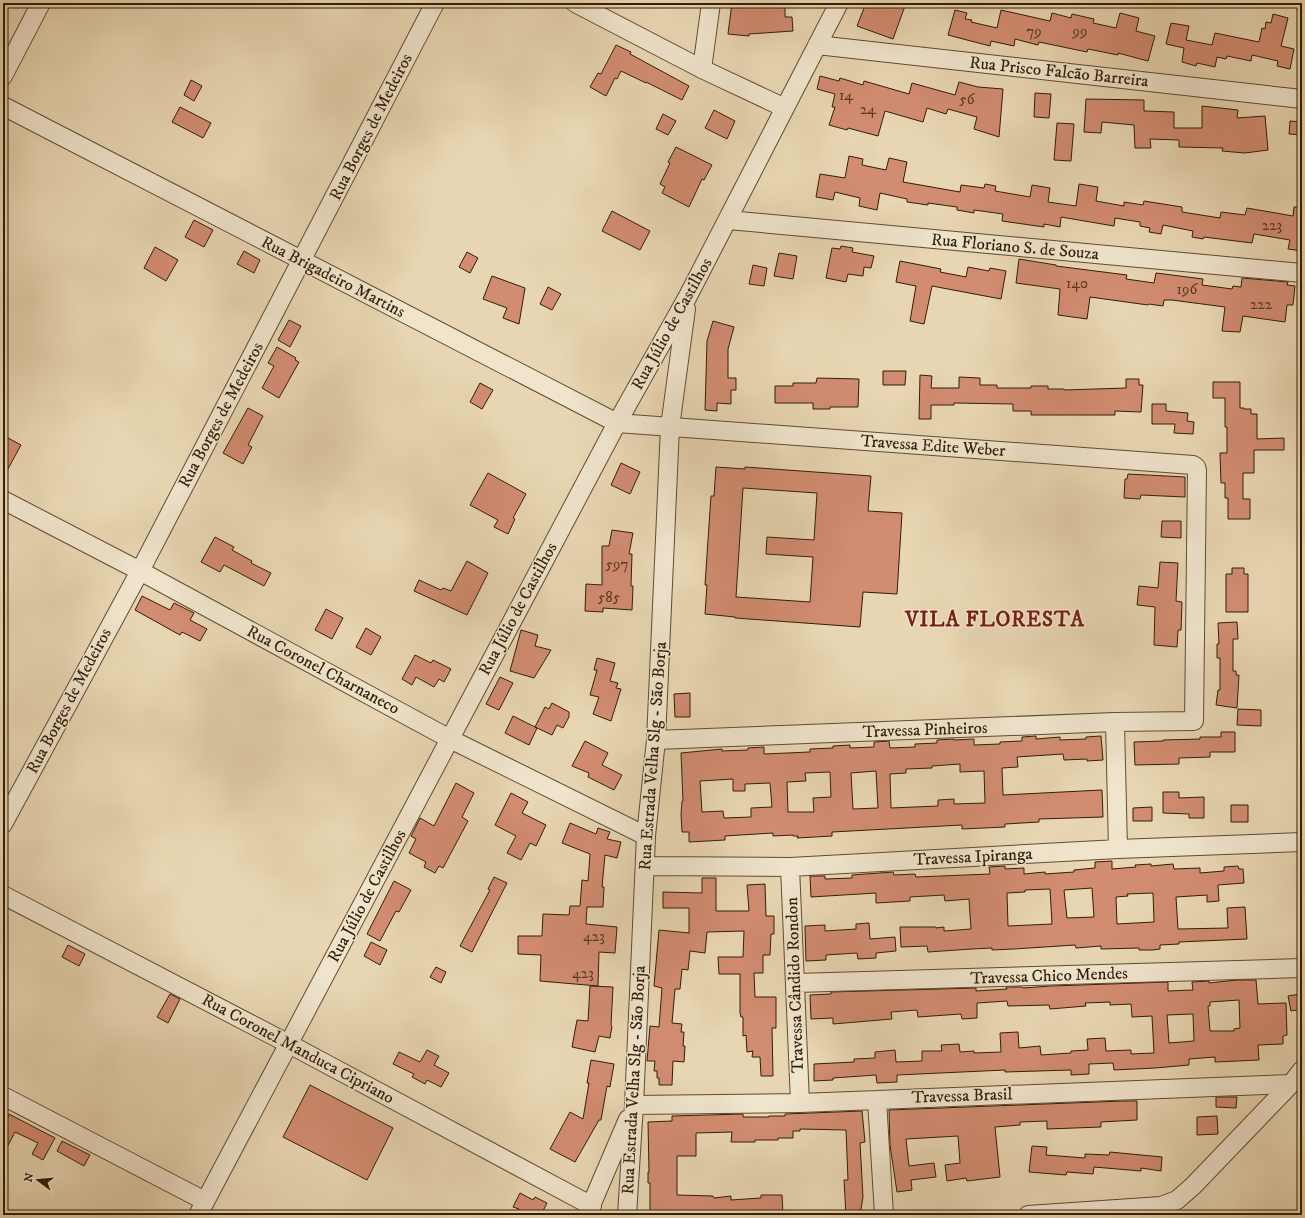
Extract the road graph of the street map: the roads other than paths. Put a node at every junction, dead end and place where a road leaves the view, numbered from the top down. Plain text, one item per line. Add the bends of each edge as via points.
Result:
1 (41, 3) edge
2 (435, 3) edge
3 (575, 3) edge
4 (710, 3) edge
5 (839, 3) edge
6 (817, 45) junction
7 (702, 69) junction
8 (3, 76) edge
9 (1302, 99) edge
10 (3, 106) edge
11 (785, 108) junction
12 (728, 220) junction
13 (302, 261) junction
14 (1302, 273) edge
15 (687, 298) junction
16 (617, 423) junction
17 (670, 426) junction
18 (3, 500) edge
19 (140, 571) junction
20 (1194, 721) joint
21 (1115, 722) junction
22 (450, 739) junction
23 (656, 740) junction
24 (3, 824) edge
25 (646, 836) junction
26 (1302, 842) edge
27 (1118, 849) junction
28 (645, 866) junction
29 (790, 867) junction
30 (3, 895) edge
31 (1302, 968) edge
32 (796, 983) junction
33 (289, 1044) junction
34 (1302, 1070) edge
35 (1296, 1088) edge
36 (3, 1096) edge
37 (877, 1100) junction
38 (800, 1103) junction
39 (634, 1105) junction
40 (201, 1208) edge
41 (589, 1210) edge
42 (627, 1215) edge
43 (884, 1215) edge
44 (1028, 1215) edge

1 - 8 street
2 - 13 street, Rua Borges de Medeiros
3 - 7 street
4 - 7 street
5 - 6 street, Rua Júlio de Castilhos
6 - 9 street, Rua Prisco Falcão Barreira
6 - 11 street, Rua Júlio de Castilhos
7 - 11 street
10 - 13 street, Rua Brigadeiro Martins
11 - 12 street, Rua Júlio de Castilhos
12 - 14 street, Rua Floriano S. de Souza
12 - 15 street, Rua Júlio de Castilhos
13 - 16 street, Rua Brigadeiro Martins
13 - 19 street, Rua Borges de Medeiros
15 - 16 street, Rua Júlio de Castilhos
15 - 17 street, Rua Estrada Velha Slg - São Borja
16 - 17 street, Rua Brigadeiro Martins
16 - 22 street, Rua Júlio de Castilhos
17 - 20 street, Travessa Edite Weber via 1193,465 1197,470
17 - 23 street, Rua Estrada Velha Slg - São Borja
18 - 19 street, Rua Coronel Charnaneco
19 - 22 street, Rua Coronel Charnaneco
19 - 24 street, Rua Borges de Medeiros
20 - 21 street, Travessa Pinheiros
21 - 23 street, Travessa Pinheiros
21 - 27 street
22 - 25 street, Rua Coronel Charnaneco
22 - 33 street, Rua Júlio de Castilhos
23 - 25 street, Rua Estrada Velha Slg - São Borja
25 - 28 street, Rua Estrada Velha Slg - São Borja
26 - 27 street, Travessa Ipiranga
27 - 29 street, Travessa Ipiranga
28 - 29 street, Travessa Ipiranga
28 - 39 street, Rua Estrada Velha Slg - São Borja
29 - 32 street, Travessa Cândido Rondon
30 - 33 street, Rua Coronel Manduca Cipriano
31 - 32 street, Travessa Chico Mendes
32 - 38 street, Travessa Cândido Rondon
33 - 40 street, Rua Júlio de Castilhos
33 - 41 street, Rua Coronel Manduca Cipriano
34 - 35 street
35 - 37 street, Travessa Brasil
35 - 44 street via 1177,1200 1161,1206
36 - 40 street
37 - 38 street, Travessa Brasil
37 - 43 street
38 - 39 street, Travessa Brasil
39 - 41 street
39 - 42 street, Rua Estrada Velha Slg - São Borja

